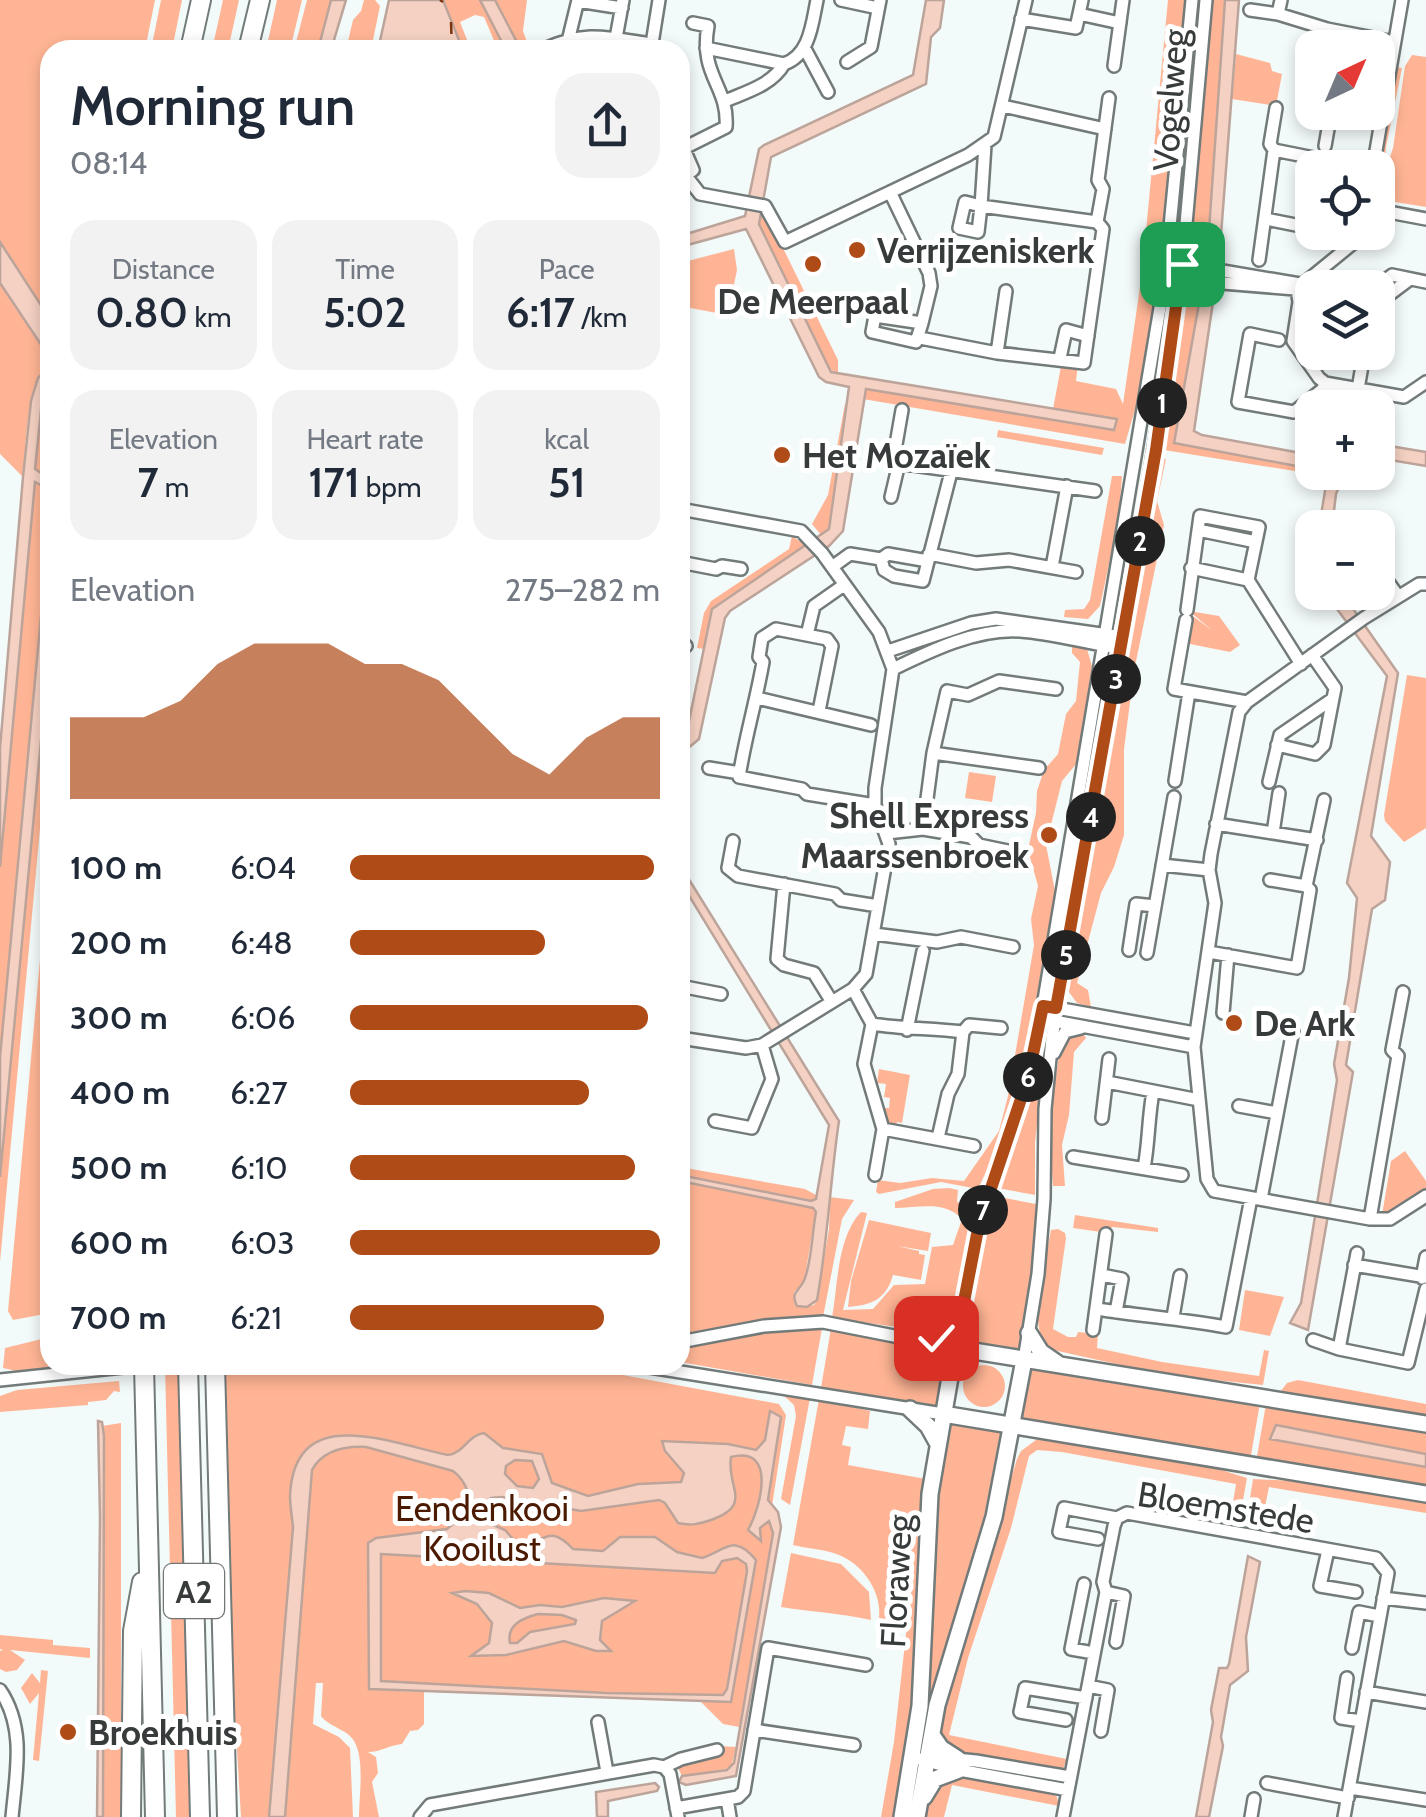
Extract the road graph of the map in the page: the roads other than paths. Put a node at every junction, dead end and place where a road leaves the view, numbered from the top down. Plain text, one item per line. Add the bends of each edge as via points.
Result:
1 (201, 0) edge
2 (260, 0) edge
3 (659, 0) edge
4 (817, 0) edge
5 (840, 0) edge
6 (1026, 0) edge
7 (1082, 0) edge
8 (1123, 0) edge
9 (1192, 0) edge
10 (1206, 0) edge
11 (1281, 0) edge
12 (1402, 0) edge
13 (578, 1) edge
14 (622, 4) edge
15 (879, 4) edge
16 (1250, 10) dead end
17 (1079, 14) junction
18 (1278, 14) junction
19 (1021, 19) junction
20 (693, 23) dead end
21 (1120, 23) junction
22 (1339, 30) edge
23 (569, 37) junction
24 (1395, 37) edge
25 (616, 38) junction
26 (192, 40) edge
27 (250, 40) edge
28 (563, 40) edge
29 (624, 40) edge
30 (652, 40) edge
31 (804, 47) junction
32 (706, 48) junction
33 (847, 62) dead end
34 (784, 64) junction
35 (1114, 66) dead end
36 (828, 92) dead end
37 (1109, 98) dead end
38 (725, 100) junction
39 (1003, 106) junction
40 (1276, 108) dead end
41 (1105, 129) junction
42 (1328, 130) edge
43 (690, 141) edge
44 (985, 145) junction
45 (1325, 146) dead end
46 (1274, 150) junction
47 (1295, 154) edge
48 (690, 184) edge
49 (890, 192) junction
50 (1395, 213) edge
51 (1266, 219) junction
52 (1426, 219) edge
53 (1097, 222) junction
54 (1295, 225) edge
55 (1343, 250) edge
56 (1258, 260) dead end
57 (1167, 262) junction
58 (1182, 264) junction
59 (1318, 270) edge
60 (1199, 273) junction
61 (1395, 277) edge
62 (1165, 278) junction
63 (1181, 280) junction
64 (1410, 280) junction
65 (1426, 282) edge
66 (1295, 286) edge
67 (1006, 291) dead end
68 (1395, 291) edge
69 (901, 320) junction
70 (922, 324) junction
71 (1088, 336) junction
72 (898, 338) junction
73 (920, 338) junction
74 (1279, 340) dead end
75 (998, 353) junction
76 (1060, 358) junction
77 (1314, 370) edge
78 (1361, 370) edge
79 (1426, 382) edge
80 (1325, 383) junction
81 (1358, 389) junction
82 (902, 410) dead end
83 (899, 464) junction
84 (951, 472) junction
85 (1067, 486) junction
86 (1095, 491) dead end
87 (891, 497) dead end
88 (690, 511) edge
89 (928, 558) junction
90 (881, 559) junction
91 (690, 564) edge
92 (1052, 567) junction
93 (832, 568) junction
94 (1191, 568) junction
95 (741, 569) dead end
96 (1076, 572) dead end
97 (1248, 580) junction
98 (844, 584) junction
99 (1426, 584) edge
100 (1395, 592) edge
101 (1398, 596) junction
102 (807, 635) junction
103 (1107, 640) junction
104 (1123, 643) junction
105 (888, 651) junction
106 (1307, 659) junction
107 (893, 669) junction
108 (1056, 689) dead end
109 (1189, 692) junction
110 (757, 698) junction
111 (1331, 700) junction
112 (1247, 702) junction
113 (819, 712) junction
114 (871, 726) dead end
115 (1277, 746) junction
116 (933, 753) junction
117 (709, 768) dead end
118 (1039, 768) dead end
119 (740, 774) junction
120 (1175, 781) dead end
121 (1270, 782) dead end
122 (1279, 793) dead end
123 (1174, 797) dead end
124 (1324, 800) dead end
125 (875, 806) junction
126 (1216, 824) junction
127 (924, 829) junction
128 (1273, 832) junction
129 (888, 833) junction
130 (1317, 840) junction
131 (733, 841) dead end
132 (1022, 854) dead end
133 (1162, 865) junction
134 (1209, 870) junction
135 (1270, 880) dead end
136 (784, 884) junction
137 (1306, 886) junction
138 (878, 906) junction
139 (1155, 906) junction
140 (874, 934) junction
141 (1013, 947) dead end
142 (1128, 950) dead end
143 (922, 951) dead end
144 (1210, 952) junction
145 (1147, 954) dead end
146 (1228, 955) junction
147 (690, 988) edge
148 (854, 989) junction
149 (1402, 992) dead end
150 (721, 994) dead end
151 (832, 1002) junction
152 (1049, 1013) junction
153 (1222, 1013) dead end
154 (872, 1024) junction
155 (1088, 1027) junction
156 (1001, 1028) dead end
157 (907, 1030) junction
158 (1293, 1030) dead end
159 (963, 1032) junction
160 (1195, 1033) junction
161 (690, 1040) edge
162 (768, 1042) junction
163 (1194, 1047) junction
164 (1109, 1059) dead end
165 (1051, 1062) junction
166 (1107, 1082) junction
167 (1154, 1092) junction
168 (1199, 1100) junction
169 (1239, 1106) dead end
170 (1277, 1113) junction
171 (1102, 1118) dead end
172 (715, 1121) dead end
173 (884, 1130) junction
174 (938, 1138) junction
175 (974, 1146) dead end
176 (1073, 1156) dead end
177 (1144, 1168) junction
178 (874, 1175) dead end
179 (1182, 1175) dead end
180 (1256, 1199) junction
181 (1424, 1202) edge
182 (1370, 1219) junction
183 (1106, 1234) dead end
184 (1426, 1258) edge
185 (1102, 1275) junction
186 (1180, 1276) dead end
187 (1425, 1281) edge
188 (1097, 1310) junction
189 (1116, 1312) junction
190 (1173, 1317) junction
191 (960, 1322) junction
192 (1093, 1330) dead end
193 (1029, 1333) junction
194 (690, 1340) edge
195 (926, 1340) junction
196 (1314, 1340) dead end
197 (1412, 1347) junction
198 (956, 1348) junction
199 (1340, 1349) junction
200 (1426, 1349) edge
201 (981, 1353) junction
202 (1002, 1356) junction
203 (1024, 1360) junction
204 (952, 1368) junction
205 (1064, 1368) junction
206 (690, 1374) edge
207 (40, 1375) edge
208 (143, 1375) edge
209 (188, 1375) edge
210 (214, 1375) edge
211 (0, 1380) edge
212 (948, 1386) junction
213 (1019, 1386) junction
214 (1015, 1406) junction
215 (910, 1409) junction
216 (943, 1414) junction
217 (974, 1420) junction
218 (1426, 1424) edge
219 (1012, 1426) junction
220 (1043, 1431) junction
221 (938, 1444) junction
222 (1006, 1458) junction
223 (1426, 1494) edge
224 (1117, 1518) junction
225 (1098, 1538) dead end
226 (149, 1547) junction
227 (1328, 1550) junction
228 (1084, 1584) dead end
229 (1106, 1592) junction
230 (1356, 1592) dead end
231 (1383, 1598) junction
232 (1426, 1604) edge
233 (1379, 1616) junction
234 (1116, 1642) dead end
235 (1352, 1648) dead end
236 (1094, 1653) junction
237 (866, 1664) dead end
238 (1347, 1678) dead end
239 (0, 1690) edge
240 (1087, 1692) junction
241 (1366, 1692) junction
242 (4, 1701) edge
243 (1426, 1702) edge
244 (1066, 1720) dead end
245 (598, 1722) dead end
246 (1360, 1722) junction
247 (754, 1730) junction
248 (1101, 1731) dead end
249 (932, 1735) junction
250 (854, 1745) dead end
251 (717, 1750) dead end
252 (922, 1758) junction
253 (958, 1764) junction
254 (667, 1770) junction
255 (607, 1772) junction
256 (1267, 1783) dead end
257 (1069, 1784) junction
258 (1349, 1793) junction
259 (727, 1799) junction
260 (1254, 1799) dead end
261 (1426, 1800) edge
262 (918, 1811) edge
263 (677, 1812) edge
264 (12, 1817) edge
265 (131, 1817) edge
266 (155, 1817) edge
267 (200, 1817) edge
268 (227, 1817) edge
269 (420, 1817) edge
270 (730, 1817) edge
271 (902, 1817) edge
272 (1063, 1817) edge
273 (1251, 1817) edge
274 (1344, 1817) edge

1 - 26 highway
2 - 27 highway
3 - 30 street
4 - 31 street
5 - 15 street
6 - 19 street
7 - 17 street
8 - 21 street
9 - 57 street, Vogelweg
10 - 58 street, Vogelweg
11 - 18 street
12 - 24 street
13 - 14 street
13 - 23 street
14 - 25 street
15 - 33 street via 870,47
16 - 18 street
17 - 19 street via 1076,28
17 - 21 street
18 - 22 street
19 - 39 street
20 - 32 street via 708,26
21 - 35 street
23 - 25 street
23 - 28 street
25 - 29 street
31 - 34 street
31 - 36 street
32 - 34 street
32 - 38 street
34 - 38 street via 768,81
37 - 41 street
38 - 43 street via 726,127
39 - 41 street
39 - 44 street
40 - 46 street
41 - 53 street
42 - 45 street
44 - 49 street
44 - 53 street via 982,206
46 - 47 street
46 - 51 street
48 - 49 street via 700,194 762,205 785,242
49 - 70 street via 929,274
50 - 52 street
51 - 54 street
51 - 56 street
53 - 71 street via 1103,229
55 - 59 street
57 - 58 street
57 - 62 street, Vogelweg
58 - 60 street
58 - 63 street, Vogelweg
60 - 63 street
60 - 66 street
61 - 64 street
62 - 63 street
62 - 103 street, Vogelweg
63 - 104 street, Vogelweg
64 - 65 street
64 - 68 street
67 - 75 street
69 - 70 street
69 - 72 street
69 - 72 street via 875,316 872,332
70 - 73 street
71 - 76 street via 1066,330
71 - 76 street via 1084,363
72 - 73 street
73 - 75 street
74 - 80 street via 1250,334 1238,402 1294,412
75 - 76 street
77 - 80 street
78 - 81 street
79 - 81 street via 1404,397
80 - 81 street
82 - 83 street via 894,456
83 - 84 street
83 - 87 street
84 - 85 street
84 - 89 street
85 - 86 street
85 - 92 street
88 - 93 street via 801,531
89 - 90 street
89 - 90 street via 923,581 894,576
89 - 92 street
90 - 93 street via 850,554
91 - 95 street
92 - 96 street
93 - 98 street
94 - 97 street
94 - 97 street via 1198,530 1256,542
94 - 109 street via 1174,689
97 - 106 street
98 - 102 street via 814,606
98 - 105 street
99 - 101 street
100 - 101 street
101 - 106 street
102 - 110 street via 776,630 762,638
102 - 113 street via 832,646
103 - 104 street
103 - 105 street via 996,618
103 - 107 street via 1002,631
103 - 152 street, Vogelweg
104 - 152 street, Vogelweg
105 - 107 street
106 - 111 street via 1335,688
106 - 112 street
107 - 125 street
108 - 116 street via 999,681 968,694 947,691
109 - 112 street
109 - 120 street
110 - 113 street
110 - 119 street
111 - 115 street via 1280,735
111 - 115 street via 1324,746 1315,754
112 - 126 street
113 - 114 street
115 - 121 street
116 - 118 street
116 - 127 street
117 - 119 street
119 - 125 street
122 - 128 street
123 - 133 street
124 - 130 street
125 - 129 street
126 - 128 street
126 - 134 street
127 - 129 street
127 - 132 street
128 - 130 street
129 - 138 street
130 - 137 street
131 - 136 street via 728,868
133 - 134 street
133 - 139 street
134 - 144 street via 1215,902
135 - 137 street
136 - 138 street
136 - 151 street via 778,959 814,973
137 - 146 street via 1298,968
138 - 140 street
139 - 142 street via 1136,904
139 - 145 street
140 - 141 street via 937,942 960,937
140 - 148 street via 866,974
143 - 157 street
144 - 146 street
144 - 160 street
146 - 153 street
147 - 150 street
148 - 151 street
148 - 154 street
149 - 182 street
151 - 162 street
152 - 155 street
152 - 160 street
152 - 165 street, Vogelweg
152 - 191 street, Vogelweg via 979,1224
154 - 157 street
154 - 173 street via 864,1064
155 - 163 street
155 - 165 street via 1065,1032
156 - 159 street via 969,1025
157 - 159 street
158 - 170 street
159 - 174 street
160 - 163 street
161 - 162 street via 746,1048
162 - 172 street via 772,1079 752,1128
163 - 168 street
164 - 166 street
165 - 193 street, Vogelweg
166 - 167 street
166 - 171 street
167 - 168 street
167 - 177 street
168 - 180 street via 1209,1187
169 - 170 street
170 - 180 street
173 - 174 street
173 - 178 street
174 - 175 street
176 - 177 street
177 - 179 street
180 - 182 street
180 - 190 street via 1226,1327
181 - 182 street via 1390,1219
183 - 185 street
184 - 187 street
185 - 188 street
185 - 189 street via 1122,1279
186 - 190 street
187 - 197 street
187 - 199 street via 1355,1259
188 - 189 street
188 - 192 street
189 - 190 street
191 - 195 street
191 - 198 street, Vogelweg
193 - 203 street, Vogelweg
193 - 205 main road
194 - 195 street via 796,1322
195 - 198 street
196 - 199 street
197 - 199 street via 1408,1362
197 - 200 street
198 - 201 main road
198 - 204 main road, Floraweg
201 - 202 main road
201 - 204 main road
202 - 203 main road
202 - 213 main road
203 - 205 main road
203 - 213 main road, Floraweg
204 - 212 main road, Floraweg
205 - 218 main road
206 - 215 street
207 - 211 street
208 - 226 highway, A2
209 - 267 highway, A2
210 - 268 highway, A2
212 - 216 main road, Floraweg
212 - 217 main road
213 - 214 main road, Floraweg
214 - 217 main road
214 - 219 main road, Floraweg
215 - 216 street
215 - 221 main road
216 - 217 main road
216 - 221 main road, Floraweg
217 - 219 main road
219 - 220 main road
219 - 222 main road, Floraweg
220 - 222 main road
220 - 223 main road
221 - 252 main road, Floraweg via 927,1527
222 - 249 main road, Floraweg
224 - 225 street, Bloemstede via 1064,1508 1059,1532
224 - 227 street, Bloemstede via 1127,1513
224 - 229 street, Bloemstede
226 - 265 highway, A2 via 133,1631
226 - 266 highway, A2
227 - 230 street, Bloemstede via 1320,1586
227 - 231 street, Bloemstede via 1384,1564
228 - 236 street via 1071,1649
229 - 234 street, Bloemstede via 1124,1596
229 - 236 street, Bloemstede
231 - 232 street
231 - 233 street, Bloemstede
233 - 235 street via 1359,1612
233 - 241 street, Bloemstede
236 - 240 street, Bloemstede
237 - 247 street via 768,1648
238 - 246 street via 1341,1718
239 - 242 street
240 - 244 street via 1025,1688 1020,1712
240 - 248 street via 1108,1690
240 - 257 street, Bloemstede
241 - 243 street
241 - 246 street, Bloemstede
242 - 264 street via 18,1739
245 - 255 street
246 - 258 street, Bloemstede
247 - 250 street
247 - 259 street via 744,1791
249 - 252 main road, Floraweg
249 - 253 main road
251 - 254 street via 681,1759
252 - 253 street
252 - 262 main road, Floraweg
252 - 271 main road, Floraweg
253 - 257 street
253 - 262 main road via 935,1779
254 - 255 street
254 - 263 street
255 - 269 street via 430,1805
256 - 258 street
257 - 272 street, Bloemstede
258 - 261 street
258 - 274 street, Bloemstede
259 - 263 street
259 - 270 street
260 - 273 street

